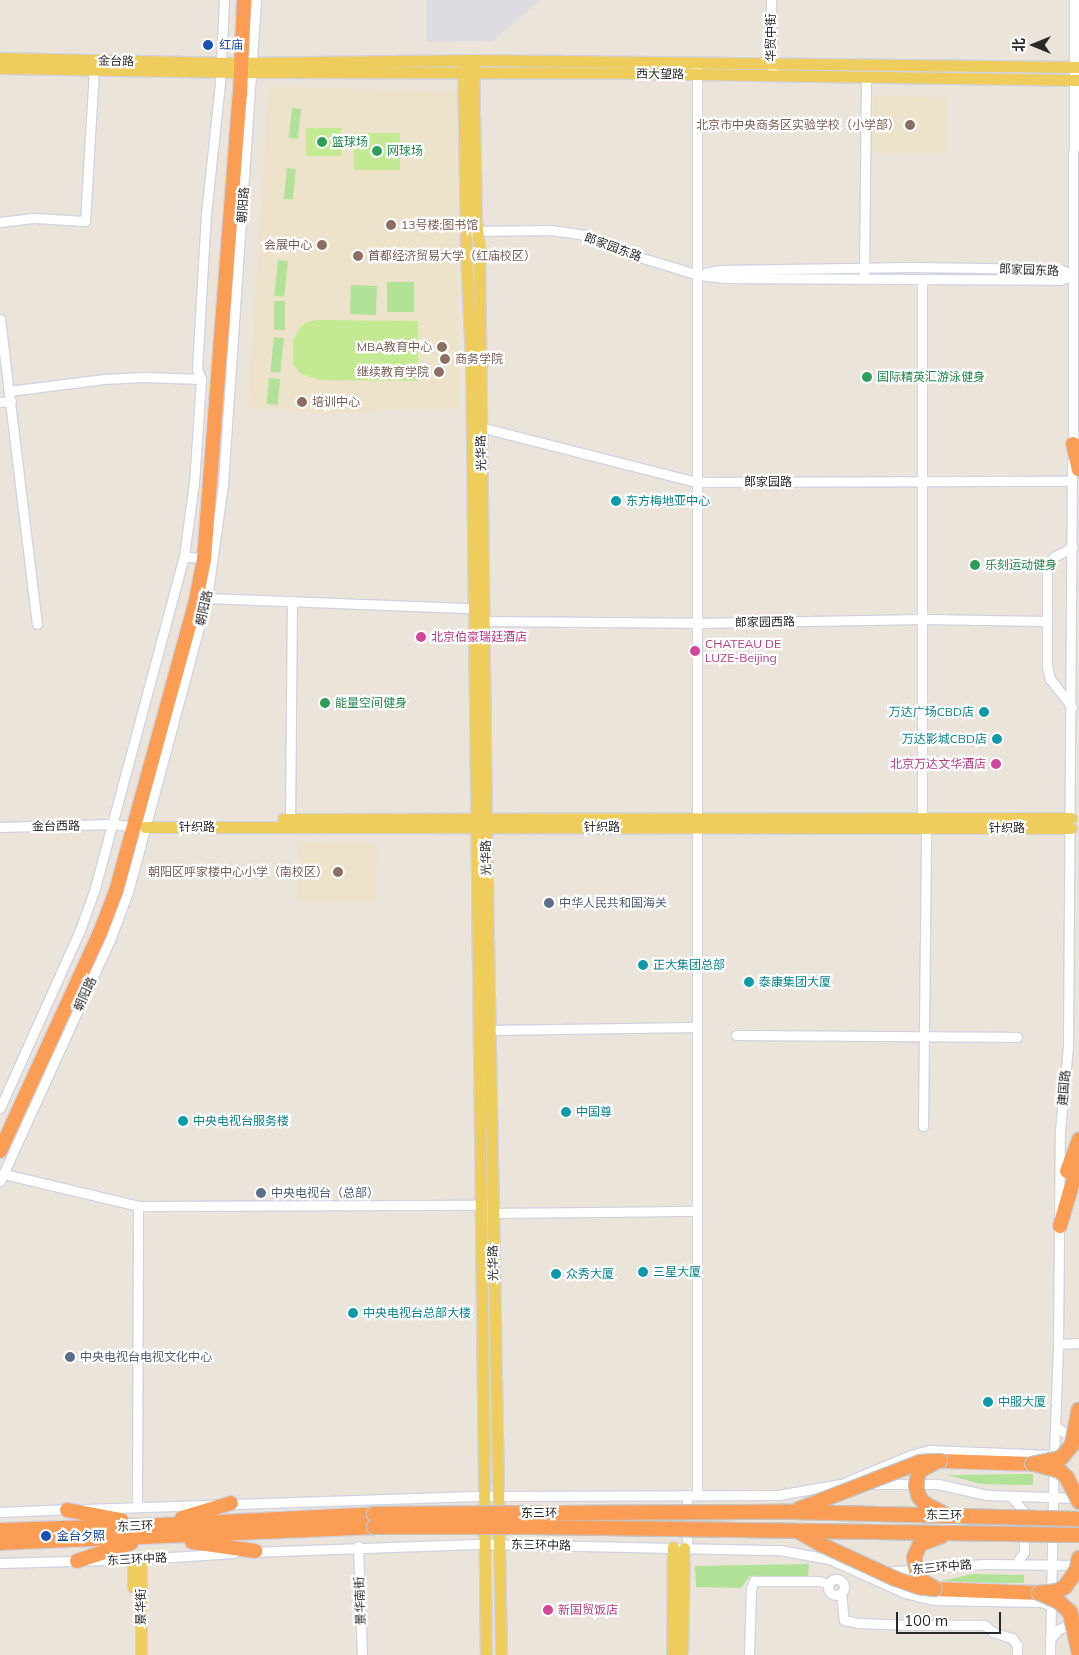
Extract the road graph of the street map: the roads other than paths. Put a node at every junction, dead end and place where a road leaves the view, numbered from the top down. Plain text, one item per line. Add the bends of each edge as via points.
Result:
1 (224, 0) edge
2 (236, 0) edge
3 (244, 0) edge
4 (256, 0) edge
5 (771, 0) edge
6 (1076, 5) edge
7 (0, 58) edge
8 (697, 62) junction
9 (771, 63) junction
10 (468, 66) junction
11 (1076, 66) edge
12 (0, 68) edge
13 (237, 68) junction
14 (94, 70) junction
15 (697, 75) junction
16 (772, 76) junction
17 (866, 77) junction
18 (1077, 81) edge
19 (0, 222) edge
20 (472, 230) junction
21 (864, 268) junction
22 (698, 275) junction
23 (1073, 275) junction
24 (864, 279) junction
25 (922, 279) junction
26 (0, 319) edge
27 (201, 379) junction
28 (9, 391) junction
29 (11, 401) junction
30 (0, 402) edge
31 (476, 426) junction
32 (1073, 444) joint
33 (1076, 475) edge
34 (922, 481) junction
35 (696, 482) junction
36 (1072, 547) junction
37 (199, 559) junction
38 (207, 598) junction
39 (292, 601) junction
40 (472, 608) junction
41 (923, 619) junction
42 (482, 621) junction
43 (1047, 621) junction
44 (697, 623) junction
45 (37, 624) dead end
46 (1072, 707) junction
47 (481, 822) junction
48 (290, 823) junction
49 (697, 823) junction
50 (924, 823) junction
51 (1071, 823) junction
52 (133, 824) junction
53 (0, 827) edge
54 (697, 1027) junction
55 (489, 1030) junction
56 (736, 1034) dead end
57 (924, 1036) junction
58 (1017, 1037) dead end
59 (0, 1108) edge
60 (923, 1126) dead end
61 (0, 1133) edge
62 (1079, 1138) edge
63 (0, 1151) edge
64 (1079, 1161) edge
65 (2, 1178) edge
66 (1060, 1191) junction
67 (480, 1205) junction
68 (138, 1206) junction
69 (697, 1211) junction
70 (492, 1213) junction
71 (1060, 1226) junction
72 (1079, 1343) edge
73 (1058, 1344) junction
74 (1079, 1410) edge
75 (1055, 1426) junction
76 (1079, 1433) edge
77 (1054, 1455) junction
78 (940, 1461) junction
79 (1032, 1464) junction
80 (841, 1484) junction
81 (687, 1495) junction
82 (697, 1495) junction
83 (483, 1496) junction
84 (498, 1496) junction
85 (1011, 1496) junction
86 (1053, 1498) junction
87 (1079, 1498) edge
88 (1079, 1502) edge
89 (231, 1503) junction
90 (137, 1507) junction
91 (67, 1510) junction
92 (0, 1512) edge
93 (793, 1512) junction
94 (964, 1516) junction
95 (1079, 1519) edge
96 (374, 1520) junction
97 (0, 1530) edge
98 (153, 1531) junction
99 (797, 1531) junction
100 (964, 1533) junction
101 (1079, 1535) edge
102 (0, 1543) edge
103 (484, 1544) junction
104 (500, 1544) junction
105 (358, 1546) junction
106 (681, 1548) junction
107 (255, 1551) junction
108 (1079, 1558) edge
109 (137, 1559) junction
110 (77, 1561) junction
111 (0, 1563) edge
112 (1016, 1564) junction
113 (1052, 1565) junction
114 (1079, 1565) edge
115 (864, 1574) junction
116 (936, 1589) junction
117 (1038, 1593) junction
118 (1052, 1606) junction
119 (1079, 1620) edge
120 (1079, 1626) edge
121 (1050, 1639) junction
122 (1078, 1654) edge
123 (134, 1655) edge
124 (141, 1655) edge
125 (362, 1655) edge
126 (486, 1655) edge
127 (501, 1655) edge
128 (672, 1655) edge
129 (682, 1655) edge
130 (749, 1655) edge
131 (1017, 1655) edge
132 (1050, 1655) edge

1 - 13 street, 朝阳路
2 - 13 highway, 朝阳路
3 - 13 highway, 朝阳路
4 - 13 street, 朝阳路
5 - 9 street, 华贸中街
6 - 11 street
7 - 13 main road, 金台路
8 - 9 main road, 西大望路
8 - 10 main road, 西大望路
8 - 15 street
9 - 11 main road, 西大望路
9 - 16 street, 华贸中街
10 - 13 main road, 西大望路
10 - 15 main road, 西大望路
10 - 20 main road, 光华路
11 - 18 street
12 - 14 main road, 金台路
13 - 14 main road, 金台路
13 - 27 street, 朝阳路 via 206,214 197,369
13 - 37 highway, 朝阳路
14 - 19 street via 85,221 35,218
15 - 16 main road, 西大望路
15 - 22 street
16 - 17 main road, 西大望路
17 - 18 main road, 西大望路
17 - 21 street
18 - 23 street
20 - 22 street, 郎家园东路 via 551,230 586,235 629,254
20 - 31 main road, 光华路
21 - 22 street, 郎家园东路 via 721,270
21 - 23 street, 郎家园东路 via 1060,269
21 - 24 street
22 - 24 street, 郎家园东路
22 - 35 street
23 - 25 street, 郎家园东路 via 1060,280
23 - 32 street
24 - 25 street, 郎家园东路
25 - 34 street
26 - 28 street
27 - 28 street via 104,379
27 - 37 street, 朝阳路 via 194,483
28 - 29 street
29 - 30 street
29 - 45 street
31 - 35 street, 郎家园路
31 - 40 main road, 光华路
31 - 42 main road, 光华路
32 - 33 highway
33 - 34 street, 郎家园路
33 - 36 street, 建国路
34 - 35 street, 郎家园路
34 - 41 street
35 - 44 street
36 - 43 street via 1047,565
36 - 46 street, 建国路
37 - 38 street, 朝阳路
37 - 52 street, 朝阳路
37 - 52 highway, 朝阳路 via 195,605
38 - 39 street
38 - 52 street, 朝阳路
39 - 40 street
39 - 48 street
40 - 47 main road, 光华路
41 - 43 street, 郎家园西路
41 - 44 street, 郎家园西路
41 - 50 street
42 - 44 street, 郎家园西路
42 - 47 main road, 光华路
43 - 46 street via 1050,680
44 - 49 street
46 - 51 street, 建国路
47 - 48 main road, 针织路
47 - 49 main road, 针织路
47 - 55 main road, 光华路
47 - 67 main road, 光华路
48 - 52 main road, 针织路
49 - 50 main road, 针织路
49 - 54 street
50 - 51 main road, 针织路
50 - 57 street
51 - 66 street, 建国路 via 1068,1046 1060,1131
52 - 53 street, 金台西路
52 - 59 street, 朝阳路 via 80,930
52 - 61 highway, 朝阳路 via 92,933
52 - 63 highway, 朝阳路 via 116,891 99,935
52 - 65 street, 朝阳路 via 128,892 110,940
54 - 55 street
54 - 69 street
55 - 70 main road, 光华路
56 - 57 street
57 - 58 street
57 - 60 street
62 - 66 highway
64 - 71 highway
65 - 68 street
66 - 71 street, 建国路
67 - 68 street
67 - 83 main road, 光华路
68 - 90 street
69 - 70 street
69 - 82 street
70 - 84 main road, 光华路
71 - 73 street, 建国路
72 - 73 street
73 - 75 street, 建国路
74 - 79 highway, bridge via 1072,1445 1061,1458
75 - 76 street via 1066,1433
75 - 77 street, 建国路
77 - 80 street via 930,1450
77 - 86 street, 建国路
78 - 79 highway
78 - 93 highway, bridge via 920,1462
78 - 94 highway, bridge via 918,1474 916,1486 919,1497 930,1509
79 - 88 highway, bridge via 1060,1471
80 - 82 street via 778,1495
80 - 85 street via 938,1484 987,1495
81 - 82 street
81 - 84 street
81 - 106 street
83 - 84 street
83 - 89 street
83 - 103 main road, 光华路
84 - 104 main road, 光华路
85 - 86 street
85 - 112 street via 1024,1512 1024,1552
86 - 87 street
86 - 113 street, 建国路
89 - 90 street
89 - 98 highway
90 - 91 street
91 - 92 street
91 - 98 highway
93 - 94 highway, 东三环, bridge
93 - 96 highway, 东三环, bridge
94 - 95 highway, 东三环, bridge
96 - 98 highway, 东三环
96 - 99 highway, 东三环, bridge
97 - 98 highway, 东三环
98 - 102 highway, 东三环
98 - 107 highway
98 - 110 highway
99 - 100 highway, 东三环, bridge
99 - 116 highway, bridge via 896,1579
100 - 101 highway, 东三环, bridge
100 - 116 highway, bridge via 930,1540 920,1544 916,1550 916,1574 923,1583
103 - 104 street, 东三环中路
103 - 105 street, 东三环中路
103 - 126 main road, 光华路
104 - 106 street, 东三环中路
104 - 127 main road, 光华路
105 - 107 street, 东三环中路
105 - 125 street, 景华南街
106 - 115 street, 东三环中路 via 780,1550 829,1559
106 - 128 main road
106 - 129 main road
107 - 109 street, 东三环中路
108 - 117 highway, bridge via 1065,1587
109 - 110 street, 东三环中路
109 - 123 main road, 景华街
109 - 124 main road, 景华街
110 - 111 street, 东三环中路
112 - 113 street, 东三环中路
112 - 115 street, 东三环中路
113 - 114 street, 东三环中路
113 - 118 street, 建国路
115 - 118 street via 905,1593 934,1600 1041,1602
116 - 117 highway
117 - 122 highway, bridge via 1059,1602 1070,1612
118 - 121 street, 建国路
119 - 122 highway, bridge
120 - 121 street via 1059,1629
121 - 132 street, 建国路
130 - 131 street via 751,1588 754,1582 819,1581 829,1584 831,1594 841,1593 844,1620 910,1625 984,1625 992,1632 1012,1638 1017,1646

